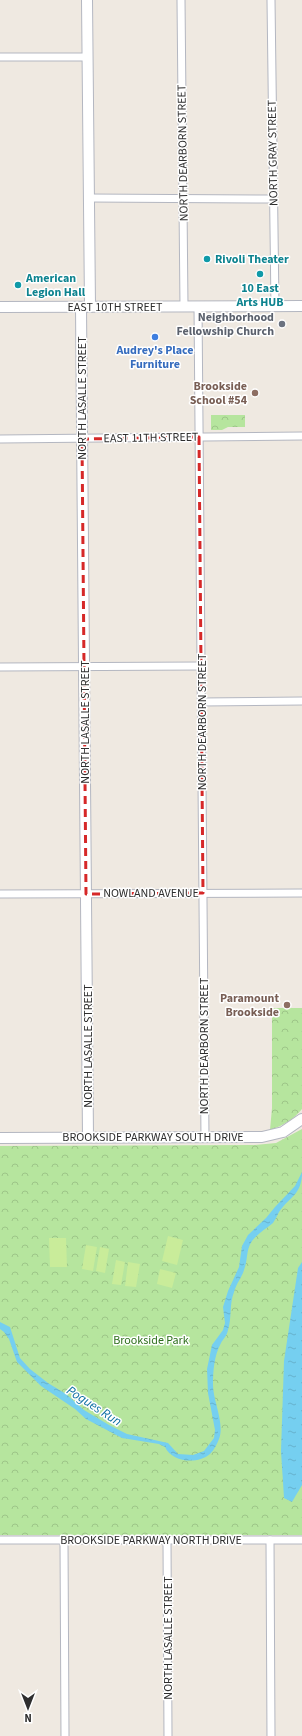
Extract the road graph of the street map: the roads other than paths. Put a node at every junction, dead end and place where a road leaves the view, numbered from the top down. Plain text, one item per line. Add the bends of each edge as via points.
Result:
1 (87, 0) edge
2 (181, 0) edge
3 (271, 0) edge
4 (88, 56) junction
5 (0, 57) edge
6 (89, 198) junction
7 (184, 198) junction
8 (273, 198) junction
9 (184, 306) junction
10 (198, 306) junction
11 (275, 306) junction
12 (302, 306) edge
13 (86, 307) junction
14 (0, 308) edge
15 (302, 436) edge
16 (200, 437) junction
17 (0, 439) edge
18 (82, 439) junction
19 (201, 666) junction
20 (0, 667) edge
21 (84, 667) junction
22 (302, 701) edge
23 (202, 702) junction
24 (302, 892) edge
25 (203, 893) junction
26 (0, 894) edge
27 (86, 894) junction
28 (302, 1119) edge
29 (88, 1137) junction
30 (0, 1138) edge
31 (205, 1138) junction
32 (0, 1540) edge
33 (167, 1540) junction
34 (270, 1540) junction
35 (302, 1540) edge
36 (64, 1541) junction
37 (65, 1736) edge
38 (168, 1736) edge
39 (272, 1736) edge

1 - 4 street, NORTH LASALLE STREET
2 - 7 street, NORTH DEARBORN STREET
3 - 8 street, NORTH GRAY STREET
4 - 5 street
4 - 6 street, NORTH LASALLE STREET
6 - 7 street
6 - 13 street, NORTH LASALLE STREET
7 - 8 street
7 - 9 street, NORTH DEARBORN STREET
8 - 11 street, NORTH GRAY STREET
9 - 10 street, EAST 10TH STREET
9 - 13 street, EAST 10TH STREET
10 - 11 street, EAST 10TH STREET
10 - 16 street, NORTH DEARBORN STREET
11 - 12 street, EAST 10TH STREET
13 - 14 street, EAST 10TH STREET
13 - 18 street, NORTH LASALLE STREET
15 - 16 street, EAST 11TH STREET
16 - 18 street, EAST 11TH STREET
16 - 19 street, NORTH DEARBORN STREET
17 - 18 street, EAST 11TH STREET
18 - 21 street, NORTH LASALLE STREET
19 - 21 street
19 - 23 street, NORTH DEARBORN STREET
20 - 21 street
21 - 27 street, NORTH LASALLE STREET
22 - 23 street
23 - 25 street, NORTH DEARBORN STREET
24 - 25 street, NOWLAND AVENUE
25 - 27 street, NOWLAND AVENUE
25 - 31 street, NORTH DEARBORN STREET
26 - 27 street, NOWLAND AVENUE
27 - 29 street, NORTH LASALLE STREET
28 - 31 street, BROOKSIDE PARKWAY SOUTH DRIVE via 283,1132 270,1136
29 - 30 street, BROOKSIDE PARKWAY SOUTH DRIVE
29 - 31 street, BROOKSIDE PARKWAY SOUTH DRIVE
32 - 36 street, BROOKSIDE PARKWAY NORTH DRIVE
33 - 34 street, BROOKSIDE PARKWAY NORTH DRIVE
33 - 36 street, BROOKSIDE PARKWAY NORTH DRIVE
33 - 38 street, NORTH LASALLE STREET
34 - 35 street, BROOKSIDE PARKWAY NORTH DRIVE
34 - 39 street
36 - 37 street

